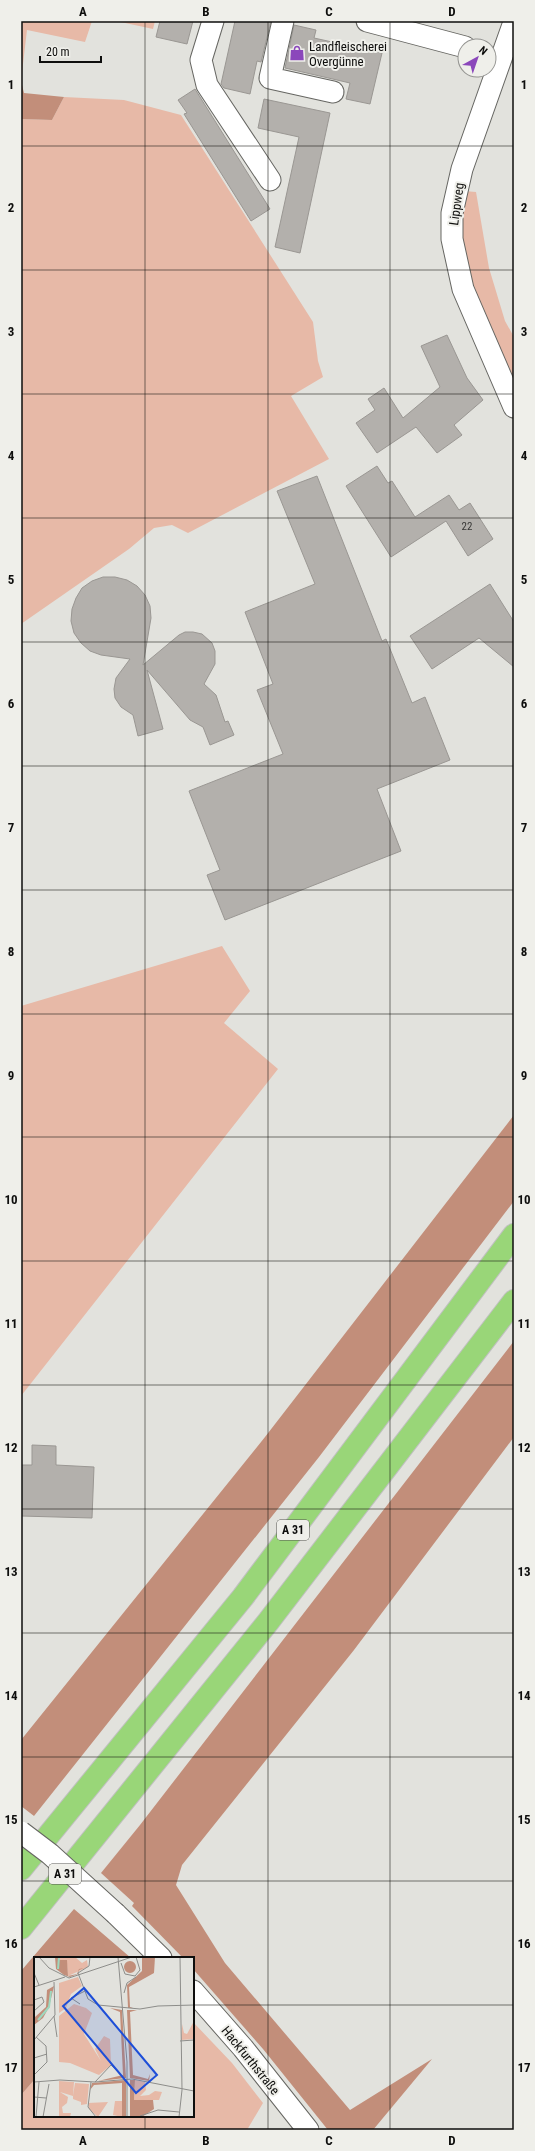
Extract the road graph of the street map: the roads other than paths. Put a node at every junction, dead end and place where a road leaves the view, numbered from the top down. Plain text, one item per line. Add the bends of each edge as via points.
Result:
1 (213, 21) edge
2 (283, 21) edge
3 (367, 21) edge
4 (514, 22) edge
5 (457, 45) edge
6 (497, 52) edge
7 (488, 78) edge
8 (333, 92) dead end
9 (270, 180) dead end
10 (514, 407) edge
11 (514, 1236) edge
12 (514, 1301) edge
13 (21, 1832) edge
14 (21, 1869) edge
15 (21, 1928) edge
16 (160, 1957) edge
17 (194, 1992) edge
18 (308, 2130) edge

1 - 9 street via 201,60 208,85
2 - 8 street via 270,78
3 - 5 street
4 - 6 street, Lippweg
7 - 10 street, Lippweg via 452,213 452,239 466,296
11 - 14 highway, A 31 via 243,1597
12 - 15 highway, A 31 via 268,1622
13 - 16 street, bridge via 50,1854
17 - 18 street, Hackfurthstraße via 243,2048

